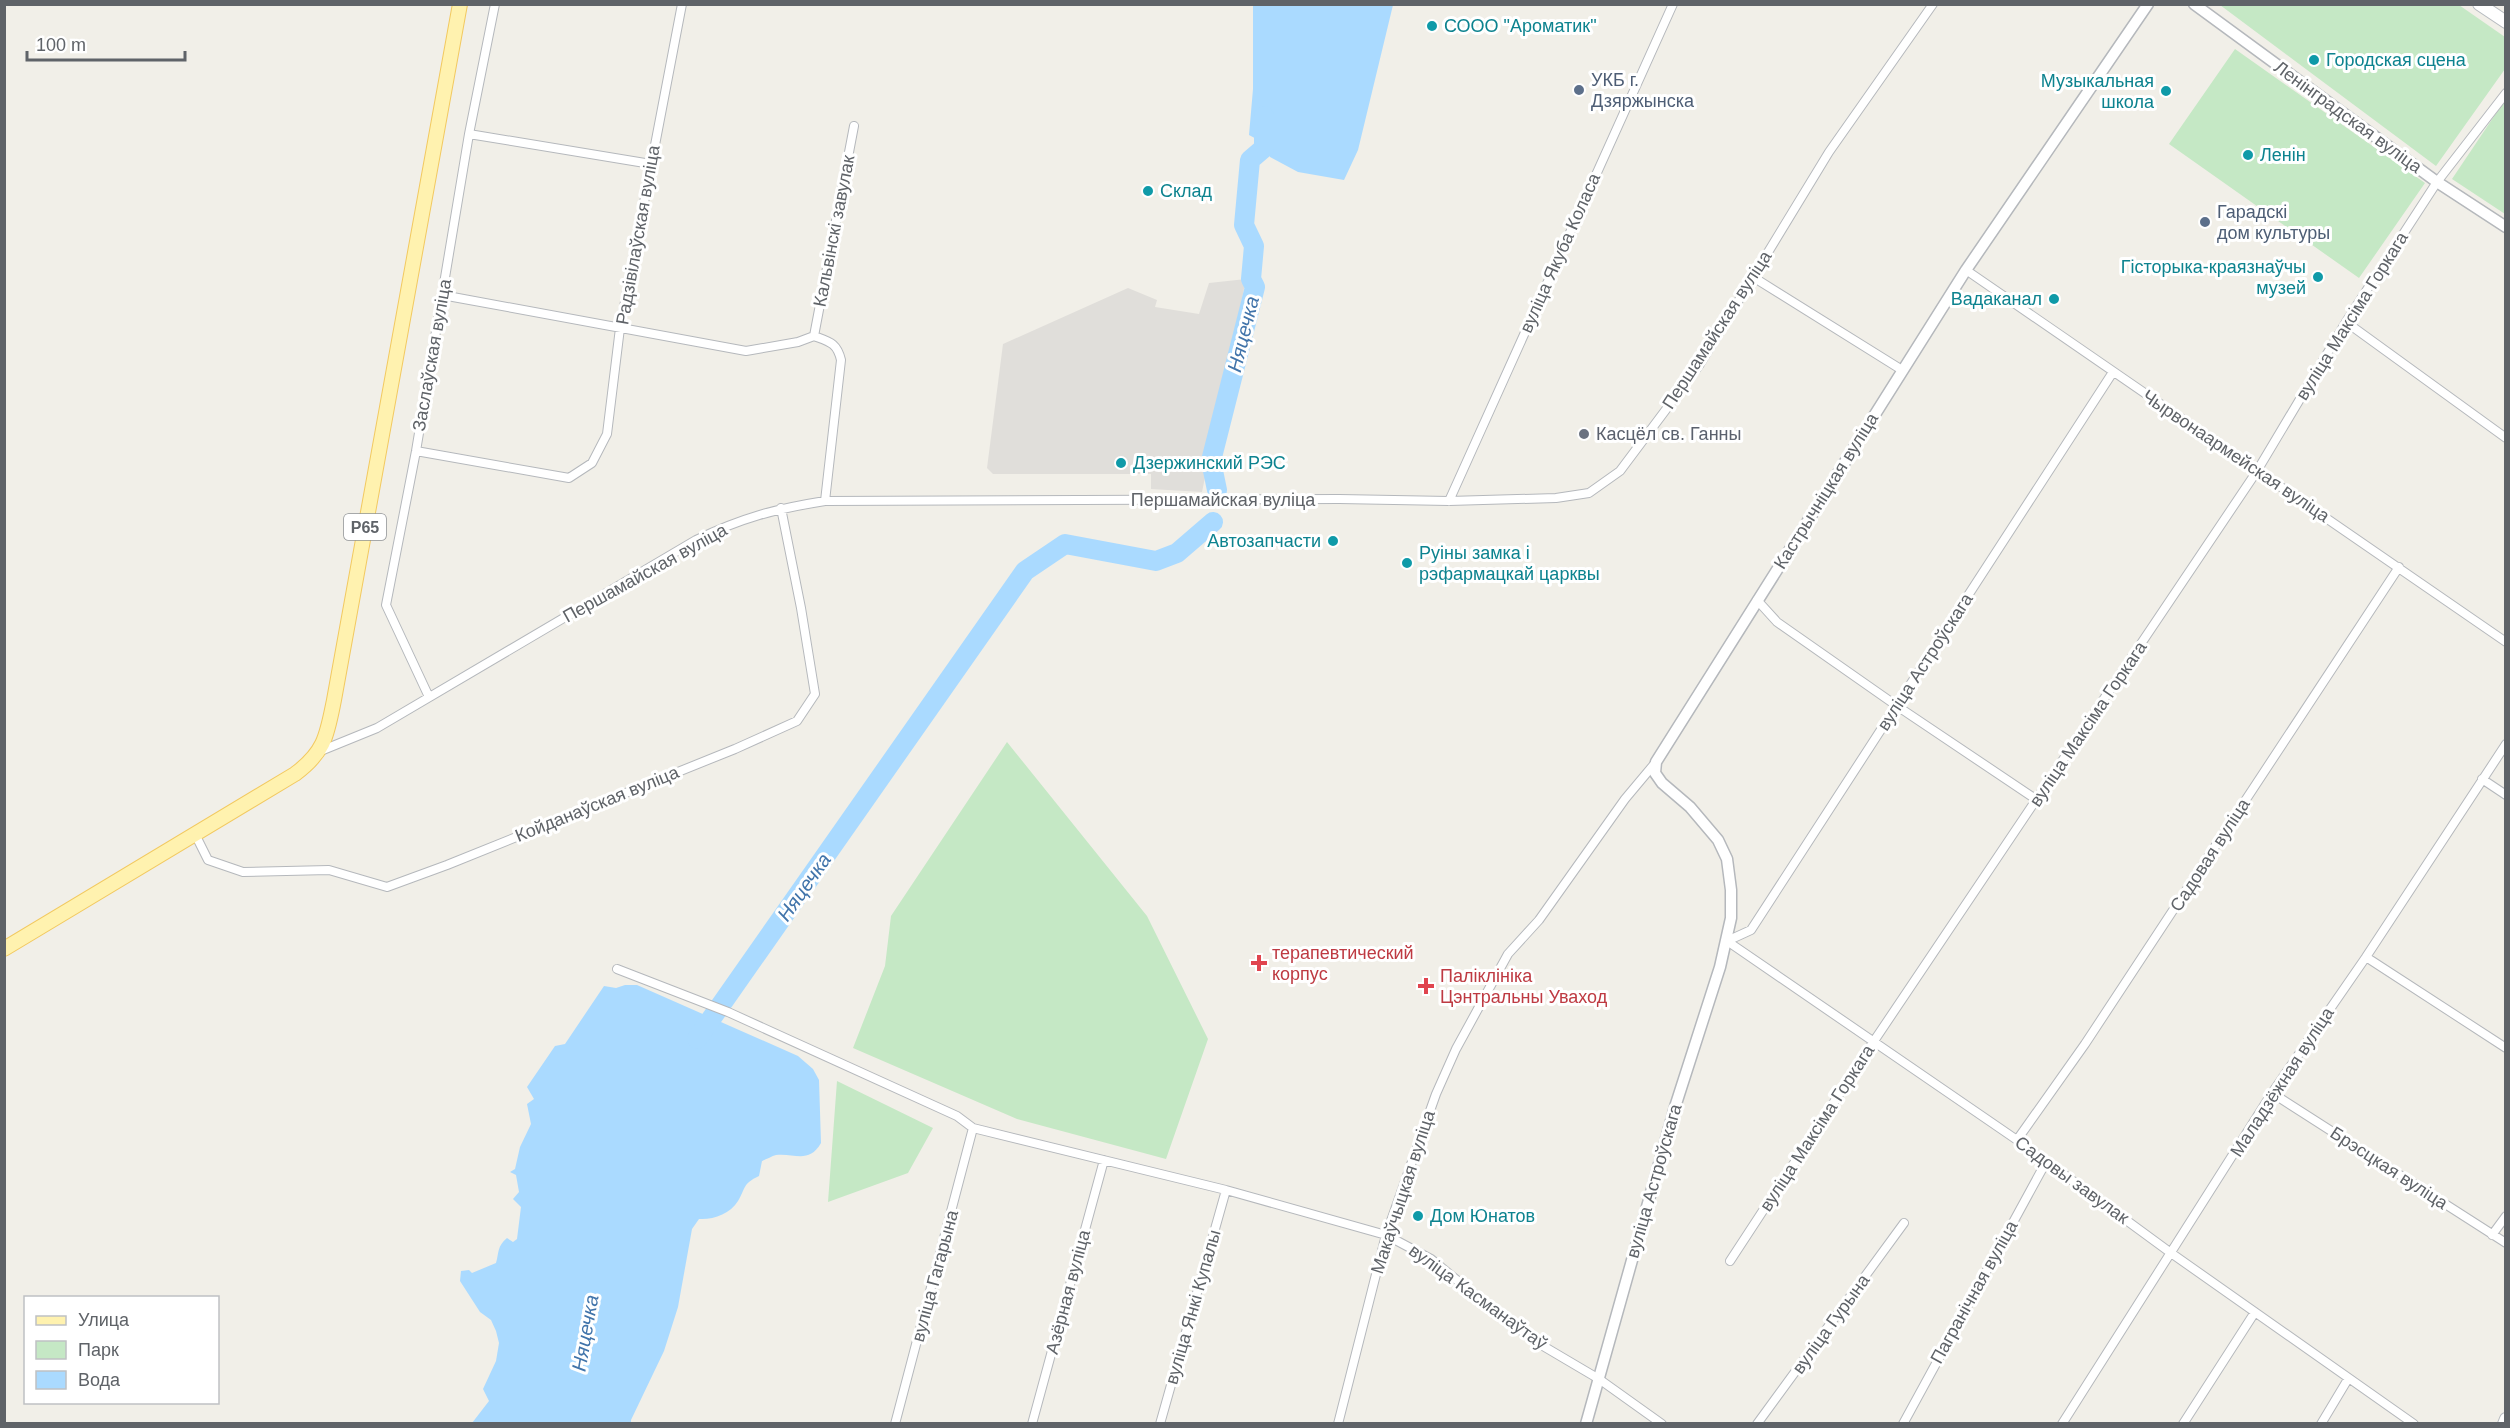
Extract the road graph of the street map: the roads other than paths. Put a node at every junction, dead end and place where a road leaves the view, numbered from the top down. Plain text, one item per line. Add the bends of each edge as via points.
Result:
1 (460, 4) edge
2 (495, 4) edge
3 (682, 4) edge
4 (1673, 4) edge
5 (1933, 4) edge
6 (2148, 4) edge
7 (2194, 4) edge
8 (2479, 4) edge
9 (2505, 22) edge
10 (2505, 93) edge
11 (854, 126) dead end
12 (470, 134) junction
13 (651, 164) junction
14 (2437, 182) junction
15 (2505, 226) edge
16 (1966, 270) junction
17 (1753, 277) junction
18 (442, 295) junction
19 (2346, 322) junction
20 (620, 328) junction
21 (814, 336) junction
22 (1902, 370) junction
23 (2113, 372) junction
24 (2505, 438) edge
25 (416, 451) junction
26 (2257, 471) junction
27 (825, 501) junction
28 (1449, 501) junction
29 (781, 508) junction
30 (2399, 567) junction
31 (1757, 600) junction
32 (2505, 642) edge
33 (429, 697) junction
34 (1897, 706) junction
35 (2505, 744) edge
36 (318, 752) junction
37 (1656, 762) junction
38 (2482, 779) junction
39 (2505, 795) edge
40 (2037, 800) junction
41 (195, 834) junction
42 (1727, 940) junction
43 (4, 949) edge
44 (2366, 957) junction
45 (617, 969) dead end
46 (1498, 971) joint
47 (1874, 1041) junction
48 (2505, 1048) edge
49 (2272, 1093) junction
50 (974, 1128) junction
51 (2017, 1140) junction
52 (1104, 1160) junction
53 (2046, 1162) junction
54 (1226, 1190) junction
55 (2505, 1216) edge
56 (1904, 1223) dead end
57 (1386, 1234) junction
58 (2492, 1235) junction
59 (2505, 1243) edge
60 (2171, 1253) junction
61 (1730, 1261) dead end
62 (2255, 1312) junction
63 (1599, 1379) junction
64 (2348, 1379) junction
65 (2505, 1419) edge
66 (895, 1424) edge
67 (1032, 1424) edge
68 (1160, 1424) edge
69 (1338, 1424) edge
70 (1586, 1424) edge
71 (1662, 1424) edge
72 (1757, 1424) edge
73 (1903, 1424) edge
74 (2062, 1424) edge
75 (2183, 1424) edge
76 (2321, 1424) edge
77 (2414, 1424) edge
78 (2504, 1424) edge

1 - 36 main road, Р65 via 334,700
2 - 12 street, Заслаўская вуліца
3 - 13 street, Радзівілаўская вуліца
4 - 28 street, вуліца Якуба Коласа
5 - 17 street, Першамайская вуліца via 1829,152
6 - 16 street, Кастрычніцкая вуліца
7 - 14 street, Ленінградская вуліца
8 - 9 main road
10 - 14 street, вуліца Максіма Горкага
11 - 21 street, Кальвінскі завулак
12 - 13 street
12 - 18 street, Заслаўская вуліца
13 - 20 street, Радзівілаўская вуліца
14 - 15 street, Ленінградская вуліца
14 - 19 street, вуліца Максіма Горкага
16 - 22 street, Кастрычніцкая вуліца
16 - 23 street, Чырвонаармейская вуліца
17 - 22 street
17 - 28 street, Першамайская вуліца via 1700,364 1620,471 1606,482 1589,493 1556,498
18 - 20 street
18 - 25 street, Заслаўская вуліца
19 - 24 street
19 - 26 street, вуліца Максіма Горкага
20 - 21 street via 746,351
20 - 25 street, Радзівілаўская вуліца via 607,434 592,463 569,478
21 - 27 street via 833,344 841,360
22 - 31 street, Кастрычніцкая вуліца
23 - 26 street, Чырвонаармейская вуліца
23 - 34 street, вуліца Астроўскага
25 - 33 street, Заслаўская вуліца via 386,605
26 - 30 street, Чырвонаармейская вуліца
26 - 40 street, вуліца Максіма Горкага
27 - 28 street, Першамайская вуліца
27 - 29 street, Першамайская вуліца
29 - 33 street, Першамайская вуліца via 696,540
29 - 41 street, Койданаўская вуліца via 815,694 797,721 387,887 329,870 243,872 208,860
30 - 32 street, Чырвонаармейская вуліца
30 - 51 street, Садовая вуліца via 2124,986
31 - 34 street via 1778,622
31 - 37 street, Кастрычніцкая вуліца
33 - 36 street, Першамайская вуліца via 377,728
34 - 40 street
34 - 42 street, вуліца Астроўскага via 1751,930
35 - 38 street, Маладзёжная вуліца
36 - 41 main road, Р65 via 295,774
37 - 42 street, вуліца Астроўскага via 1655,773 1662,783 1707,826 1727,860 1731,890
37 - 46 street, Кастрычніцкая вуліца
38 - 39 street
38 - 44 street, Маладзёжная вуліца
40 - 47 street, вуліца Максіма Горкага
41 - 43 main road, Р65
42 - 47 street, Садовы завулак
42 - 63 street, вуліца Астроўскага via 1669,1128
44 - 48 street
44 - 49 street, Маладзёжная вуліца
45 - 50 street, вуліца Касманаўтаў via 728,1012 957,1116
46 - 57 street, Макаўчыцкая вуліца via 1436,1094
47 - 51 street, Садовы завулак
47 - 61 street, вуліца Максіма Горкага
49 - 58 street, Брэсцкая вуліца
49 - 60 street, Маладзёжная вуліца
50 - 52 street, вуліца Касманаўтаў
50 - 66 street, вуліца Гагарына
51 - 53 street, Садовы завулак
52 - 54 street, вуліца Касманаўтаў
52 - 67 street, Азёрная вуліца
53 - 60 street, Садовы завулак
53 - 73 street, Пагранічная вуліца
54 - 57 street, вуліца Касманаўтаў
54 - 68 street, вуліца Янкі Купалы
55 - 58 street
56 - 72 street, вуліца Гурына
57 - 63 street, вуліца Касманаўтаў via 1431,1259 1510,1323
57 - 69 street, Макаўчыцкая вуліца
58 - 59 street, Брэсцкая вуліца
60 - 62 street, Садовы завулак
60 - 74 street, Маладзёжная вуліца
62 - 64 street, Садовы завулак
62 - 75 street
63 - 70 street, вуліца Астроўскага
63 - 71 street, вуліца Касманаўтаў
64 - 76 street
64 - 77 street, Садовы завулак
65 - 78 main road

